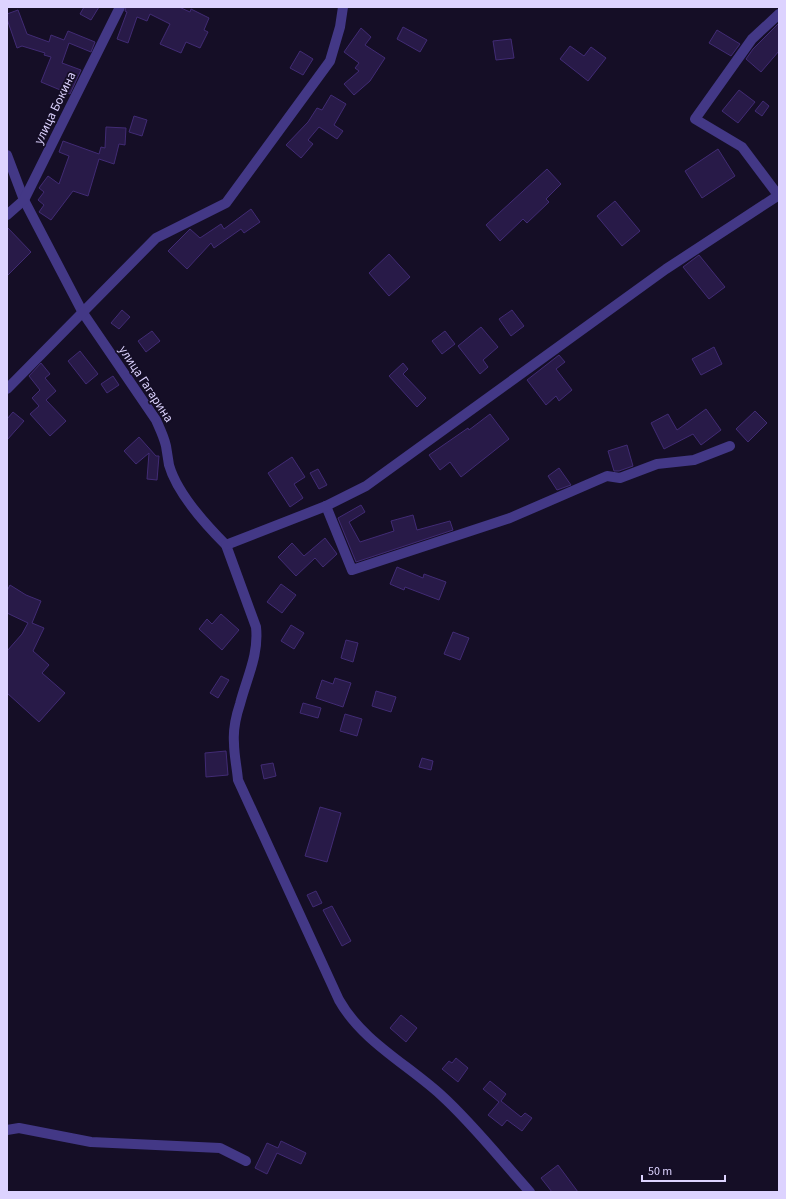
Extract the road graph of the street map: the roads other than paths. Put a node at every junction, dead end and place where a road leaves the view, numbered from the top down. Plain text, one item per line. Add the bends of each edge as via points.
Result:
1 (120, 7) edge
2 (343, 7) edge
3 (779, 14) edge
4 (7, 155) edge
5 (779, 195) edge
6 (24, 200) junction
7 (7, 214) edge
8 (83, 313) junction
9 (7, 389) edge
10 (730, 446) dead end
11 (326, 506) junction
12 (226, 545) junction
13 (7, 1130) edge
14 (246, 1161) dead end
15 (530, 1192) edge

1 - 6 street, улица Бокина
2 - 8 street via 330,61 226,203 156,238
3 - 5 street via 752,39 695,119 742,147
4 - 6 street, улица Гагарина
5 - 11 street via 666,269 366,486
6 - 7 street, улица Бокина
6 - 8 street, улица Гагарина
8 - 9 street
8 - 12 street, улица Гагарина via 156,420 169,465 184,496
10 - 11 street via 694,460 657,464 620,478 607,476 510,518 352,570
11 - 12 street
12 - 15 street, улица Гагарина via 256,626 257,639 236,724 234,742 238,780 339,1000 346,1013 366,1033 452,1106
13 - 14 street via 19,1128 91,1142 220,1148

